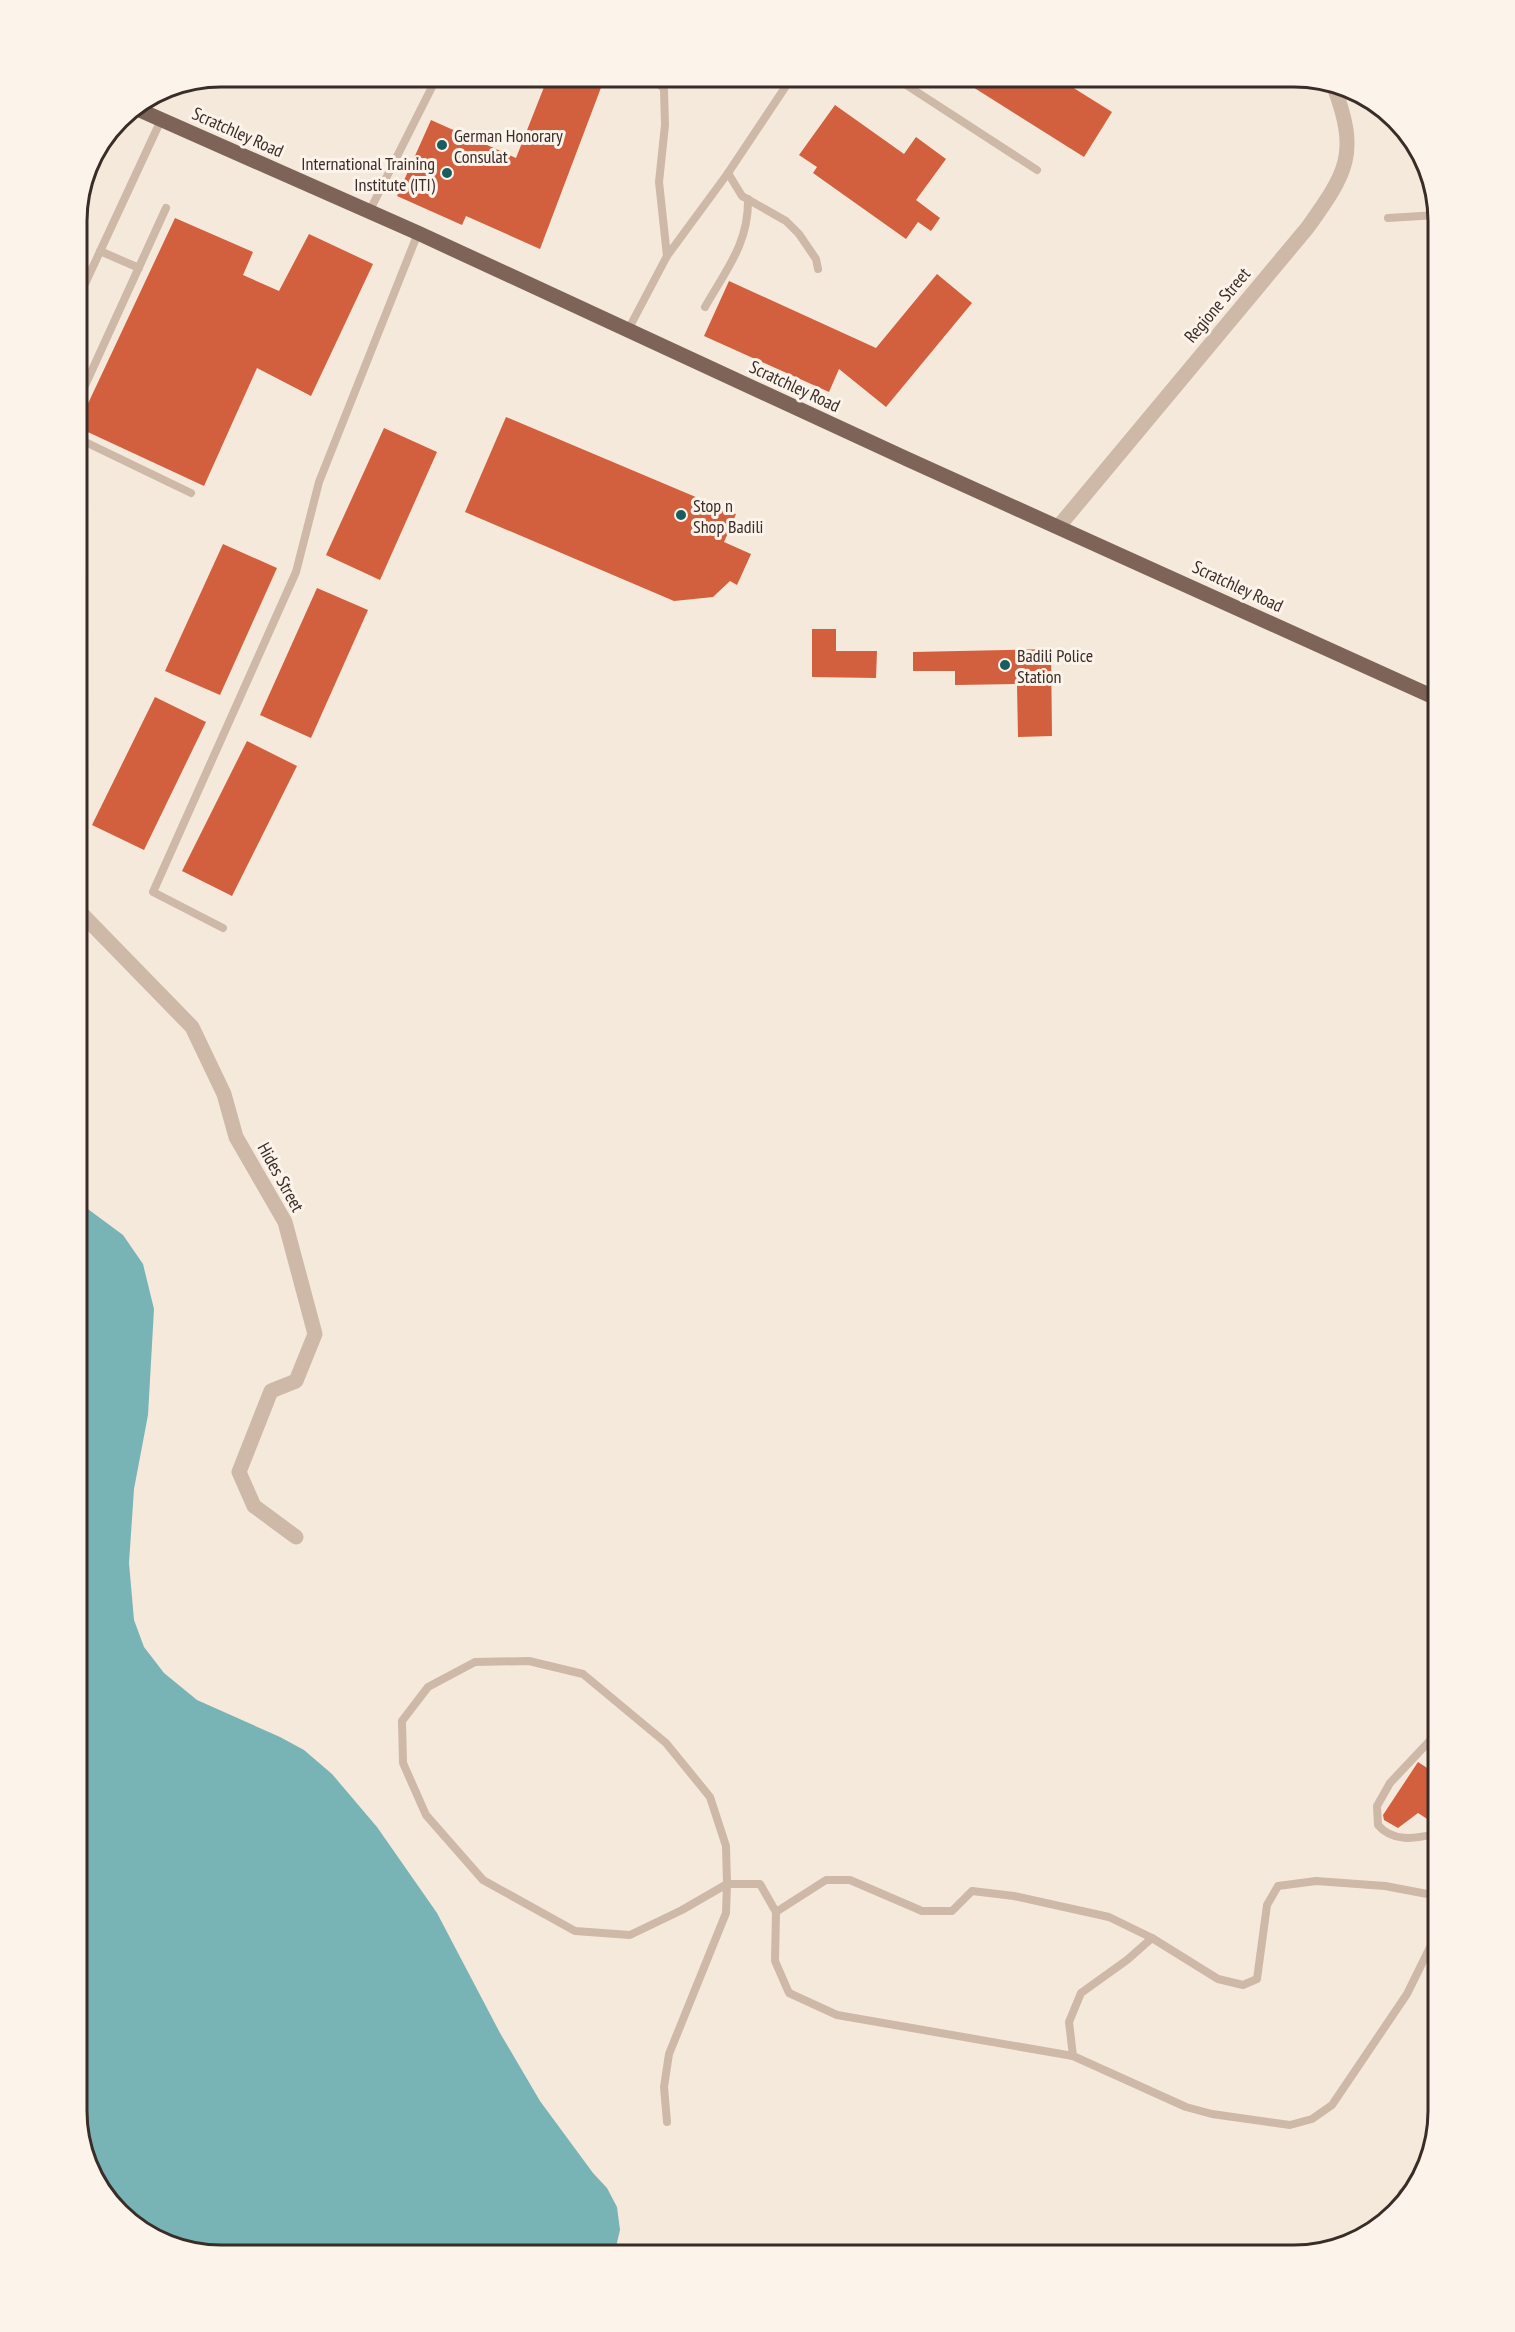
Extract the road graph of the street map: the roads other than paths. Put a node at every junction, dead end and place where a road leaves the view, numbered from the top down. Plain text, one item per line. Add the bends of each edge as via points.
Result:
1 (432, 87) edge
2 (662, 87) edge
3 (785, 87) edge
4 (909, 87) edge
5 (1336, 94) edge
6 (144, 112) edge
7 (161, 120) junction
8 (1037, 170) dead end
9 (728, 173) junction
10 (748, 199) junction
11 (166, 208) dead end
12 (369, 212) junction
13 (1428, 216) edge
14 (1388, 218) dead end
15 (418, 233) junction
16 (100, 251) junction
17 (667, 256) junction
18 (138, 268) junction
19 (818, 269) dead end
20 (87, 279) edge
21 (705, 307) dead end
22 (628, 330) junction
23 (87, 381) edge
24 (87, 443) edge
25 (191, 493) dead end
26 (1059, 526) junction
27 (1428, 694) edge
28 (87, 919) edge
29 (223, 928) dead end
30 (296, 1537) dead end
31 (1428, 1743) edge
32 (1428, 1835) edge
33 (726, 1884) junction
34 (1428, 1894) edge
35 (776, 1912) junction
36 (1152, 1938) junction
37 (1428, 1951) edge
38 (1073, 2056) junction
39 (667, 2122) dead end

1 - 12 lane
2 - 17 lane via 665,125 659,182
3 - 9 lane
4 - 8 lane
5 - 26 street, Regione Street via 1347,132 1347,152 1333,191 1308,227
6 - 7 main road, Scratchley Road
7 - 12 main road, Scratchley Road
7 - 16 lane
9 - 10 lane
9 - 17 lane
10 - 19 lane via 786,221 799,234
10 - 21 lane via 745,236
11 - 18 lane
12 - 15 main road, Scratchley Road
13 - 14 lane
15 - 22 main road, Scratchley Road
15 - 29 lane via 319,482 297,572 153,892
16 - 18 lane
16 - 20 lane
17 - 22 lane
18 - 23 lane
22 - 26 main road, Scratchley Road
24 - 25 lane
26 - 27 main road, Scratchley Road
28 - 30 street, Hides Street via 192,1028 224,1094 236,1137 285,1222 315,1334 297,1382 271,1391 239,1472 254,1506
31 - 32 lane via 1390,1783 1377,1806 1378,1825 1389,1835
33 - 33 lane via 726,1846 710,1797 666,1743 583,1674 529,1661 475,1662 428,1687 402,1721 403,1762 426,1815 483,1880 575,1931 630,1935
33 - 35 lane via 760,1884
33 - 39 lane via 726,1913 669,2054 664,2087
34 - 36 lane via 1385,1886 1316,1881 1278,1886 1266,1905 1257,1979 1243,1985 1218,1979
35 - 36 lane via 826,1880 850,1880 922,1911 952,1911 972,1891 1109,1917
35 - 38 lane via 775,1961 789,1993 837,2015
36 - 38 lane via 1081,1993 1069,2022
37 - 38 lane via 1407,1994 1332,2105 1312,2119 1290,2125 1212,2114 1186,2107

